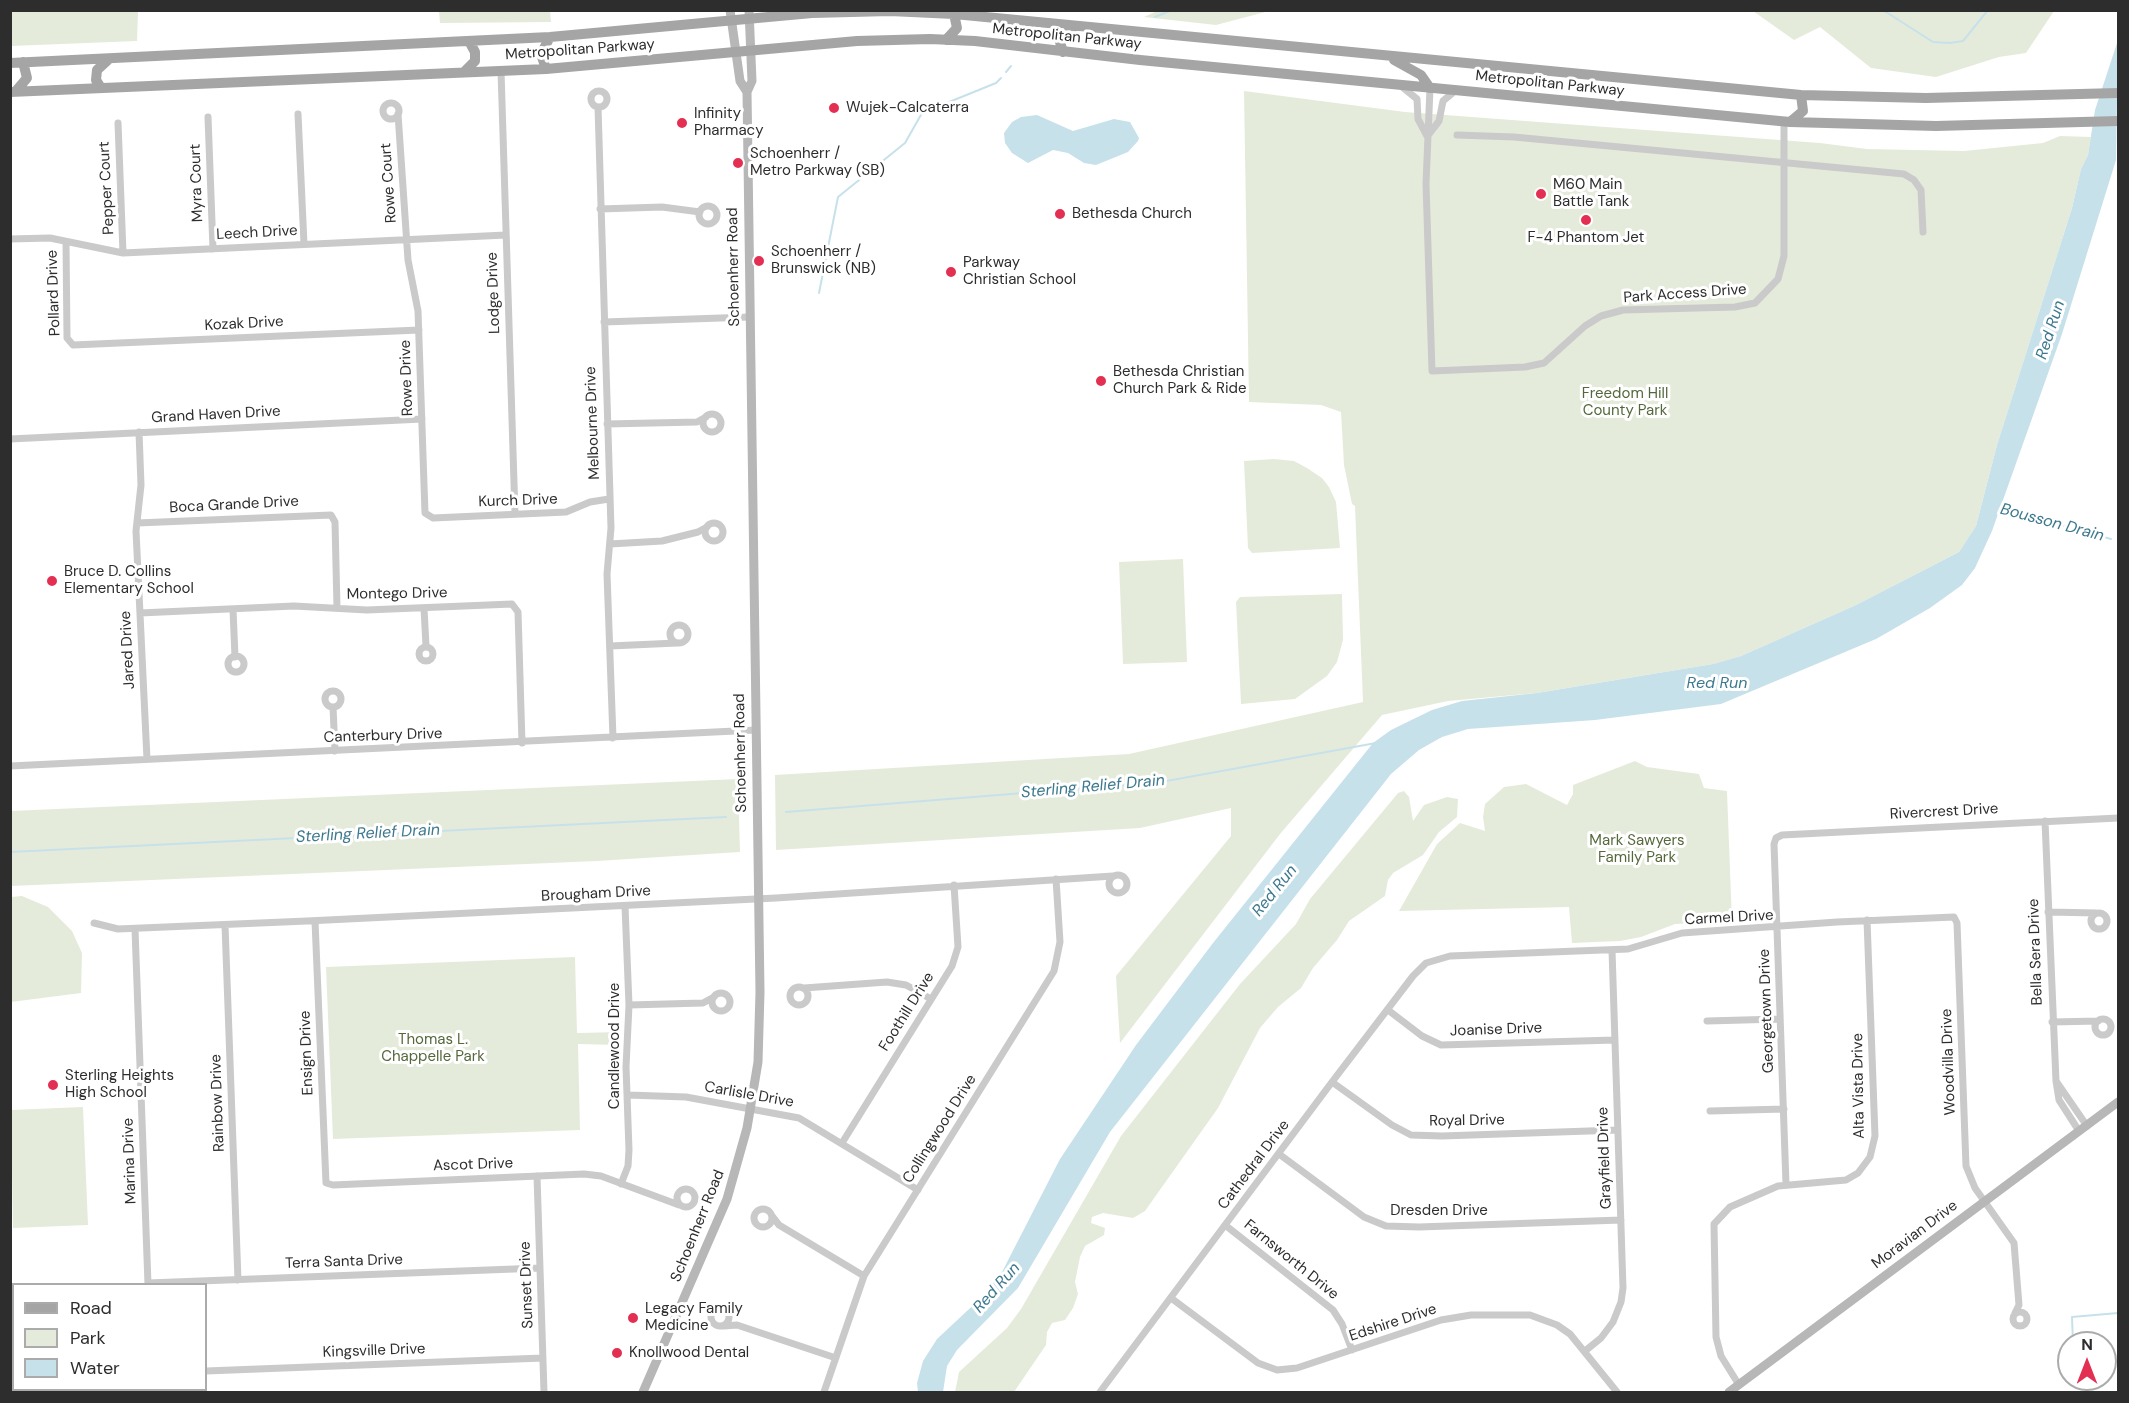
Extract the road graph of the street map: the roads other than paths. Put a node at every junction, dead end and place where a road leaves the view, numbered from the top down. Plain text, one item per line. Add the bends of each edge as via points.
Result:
1 (718, 10) edge
2 (954, 14) junction
3 (731, 15) edge
4 (750, 15) edge
5 (705, 23) junction
6 (1075, 26) junction
7 (550, 37) junction
8 (946, 39) junction
9 (469, 40) junction
10 (752, 50) junction
11 (737, 52) junction
12 (1063, 52) junction
13 (1385, 56) junction
14 (109, 59) junction
15 (23, 62) junction
16 (10, 63) edge
17 (546, 69) junction
18 (501, 71) junction
19 (461, 73) junction
20 (1398, 85) junction
21 (101, 88) junction
22 (1430, 88) junction
23 (1456, 90) junction
24 (13, 92) edge
25 (747, 92) junction
26 (2118, 93) edge
27 (1801, 95) junction
28 (598, 107) dead end
29 (298, 114) dead end
30 (398, 114) junction
31 (208, 117) dead end
32 (390, 118) junction
33 (2118, 121) edge
34 (1787, 122) junction
35 (118, 123) dead end
36 (398, 124) junction
37 (1457, 135) dead end
38 (1427, 136) junction
39 (1783, 164) junction
40 (600, 209) junction
41 (700, 212) dead end
42 (1923, 232) dead end
43 (506, 235) junction
44 (10, 239) edge
45 (406, 240) junction
46 (66, 242) junction
47 (304, 244) junction
48 (213, 249) junction
49 (123, 253) junction
50 (750, 317) junction
51 (604, 322) junction
52 (419, 330) junction
53 (70, 344) joint
54 (706, 417) junction
55 (422, 419) junction
56 (697, 422) junction
57 (607, 424) junction
58 (705, 428) junction
59 (139, 432) junction
60 (10, 439) edge
61 (609, 499) junction
62 (515, 514) junction
63 (426, 515) joint
64 (137, 523) junction
65 (707, 526) junction
66 (698, 532) junction
67 (707, 537) junction
68 (610, 544) junction
69 (337, 608) junction
70 (424, 608) junction
71 (233, 609) junction
72 (140, 613) junction
73 (670, 634) junction
74 (677, 643) junction
75 (665, 644) junction
76 (426, 646) dead end
77 (610, 646) junction
78 (235, 657) dead end
79 (333, 707) dead end
80 (756, 730) junction
81 (613, 738) junction
82 (522, 743) junction
83 (335, 751) junction
84 (147, 759) junction
85 (10, 766) edge
86 (2117, 819) edge
87 (2045, 821) junction
88 (1776, 838) joint
89 (1113, 876) junction
90 (1101, 878) junction
91 (1056, 879) junction
92 (954, 885) junction
93 (1108, 887) junction
94 (758, 899) junction
95 (625, 906) junction
96 (2048, 912) junction
97 (2086, 913) junction
98 (2097, 913) junction
99 (1954, 917) joint
100 (1867, 920) junction
101 (315, 921) junction
102 (2091, 921) junction
103 (94, 923) dead end
104 (225, 925) junction
105 (135, 928) junction
106 (1778, 928) junction
107 (1612, 950) junction
108 (1434, 958) joint
109 (804, 988) junction
110 (816, 988) junction
111 (714, 997) junction
112 (809, 998) junction
113 (931, 999) junction
114 (703, 1003) junction
115 (629, 1005) junction
116 (714, 1008) junction
117 (1388, 1010) junction
118 (1780, 1019) junction
119 (1707, 1021) dead end
120 (2052, 1022) junction
121 (2095, 1024) dead end
122 (1615, 1040) junction
123 (1332, 1082) junction
124 (627, 1095) junction
125 (2118, 1102) edge
126 (751, 1109) junction
127 (1784, 1109) junction
128 (1710, 1111) dead end
129 (2083, 1129) junction
130 (1618, 1130) junction
131 (842, 1143) junction
132 (1279, 1154) junction
133 (537, 1176) junction
134 (326, 1183) joint
135 (621, 1184) junction
136 (1786, 1184) junction
137 (918, 1190) junction
138 (676, 1196) junction
139 (667, 1200) junction
140 (1984, 1202) junction
141 (679, 1205) junction
142 (772, 1216) junction
143 (1621, 1220) junction
144 (779, 1225) junction
145 (1225, 1225) junction
146 (767, 1226) junction
147 (540, 1268) junction
148 (864, 1276) junction
149 (238, 1280) junction
150 (148, 1283) edge
151 (170, 1283) edge
152 (1171, 1298) junction
153 (2019, 1305) junction
154 (2024, 1312) junction
155 (2015, 1313) junction
156 (729, 1315) junction
157 (736, 1325) junction
158 (724, 1326) junction
159 (1352, 1350) junction
160 (1585, 1351) junction
161 (543, 1358) junction
162 (836, 1358) junction
163 (207, 1371) edge
164 (1739, 1385) junction
165 (544, 1392) edge
166 (644, 1392) edge
167 (825, 1392) edge
168 (1100, 1392) edge
169 (1617, 1392) edge
170 (1729, 1392) edge

1 - 5 main road
2 - 4 main road, Metropolitan Parkway via 861,11
2 - 6 main road, Metropolitan Parkway
2 - 8 main road via 957,28
3 - 4 main road, Metropolitan Parkway
3 - 5 main road, Metropolitan Parkway
3 - 11 main road, Schoenherr Road
4 - 10 main road, Schoenherr Road
5 - 7 main road, Metropolitan Parkway
6 - 12 main road via 1062,35
6 - 13 main road, Metropolitan Parkway
7 - 9 main road, Metropolitan Parkway
7 - 17 main road via 541,54
8 - 10 main road, Metropolitan Parkway via 857,41
8 - 12 main road, Metropolitan Parkway
9 - 14 main road, Metropolitan Parkway
9 - 19 main road via 475,61
10 - 11 main road, Metropolitan Parkway
10 - 25 main road, Schoenherr Road via 752,81
11 - 17 main road, Metropolitan Parkway
11 - 25 main road, Schoenherr Road via 740,81
12 - 20 main road, Metropolitan Parkway
13 - 22 main road via 1415,70
13 - 27 main road, Metropolitan Parkway
14 - 15 main road, Metropolitan Parkway
14 - 21 main road via 97,70 96,80
15 - 16 main road, Metropolitan Parkway
15 - 24 main road via 27,78
17 - 18 main road, Metropolitan Parkway
18 - 19 main road, Metropolitan Parkway
18 - 43 street, Lodge Drive
19 - 21 main road, Metropolitan Parkway
20 - 22 main road, Metropolitan Parkway
20 - 38 street, Park Access Drive via 1417,99 1418,119
21 - 24 main road, Metropolitan Parkway
22 - 23 main road, Metropolitan Parkway
22 - 38 street, Park Access Drive
23 - 34 main road, Metropolitan Parkway
23 - 38 street via 1443,101 1439,121
25 - 50 main road, Schoenherr Road
26 - 27 main road, Metropolitan Parkway via 1906,98
27 - 34 main road via 1803,111 1797,119
28 - 40 street, Melbourne Drive
29 - 47 street
30 - 32 street
30 - 32 street via 396,104 388,103 383,111
30 - 36 street, Rowe Court
31 - 48 street, Myra Court
32 - 36 street, Rowe Court
33 - 34 main road, Metropolitan Parkway via 1936,126
34 - 39 street, Park Access Drive
35 - 49 street, Pepper Court
36 - 45 street, Rowe Court
37 - 39 street via 1514,137
38 - 39 street, Park Access Drive via 1432,371 1544,363 1585,326 1601,316 1623,310 1755,303 1775,285 1781,272
39 - 42 street via 1904,174 1921,190
40 - 41 street via 662,207
40 - 51 street, Melbourne Drive
43 - 45 street, Leech Drive
43 - 62 street, Lodge Drive
44 - 46 street, Leech Drive via 43,237
45 - 47 street, Leech Drive
45 - 52 street, Rowe Drive
46 - 49 street, Leech Drive
46 - 53 street, Pollard Drive
47 - 48 street, Leech Drive
48 - 49 street, Leech Drive
50 - 51 street
50 - 80 main road, Schoenherr Road
51 - 57 street, Melbourne Drive
52 - 53 street, Kozak Drive
52 - 55 street, Rowe Drive
54 - 56 street
54 - 58 street
54 - 58 street via 717,416 721,424 715,431
55 - 59 street, Grand Haven Drive
55 - 63 street, Rowe Drive
56 - 57 street
56 - 58 street
57 - 61 street, Melbourne Drive
59 - 60 street, Grand Haven Drive
59 - 64 street, Jared Drive via 141,485
61 - 62 street, Kurch Drive via 566,512
61 - 68 street, Melbourne Drive
62 - 63 street, Kurch Drive via 433,518
64 - 69 street, Boca Grande Drive via 327,514 333,517
64 - 72 street, Jared Drive
65 - 66 street
65 - 67 street
65 - 67 street via 717,523 723,531 717,540
66 - 67 street
66 - 68 street via 662,541
68 - 77 street, Melbourne Drive
69 - 70 street, Montego Drive
69 - 71 street, Montego Drive
70 - 76 street
70 - 82 street, Montego Drive via 510,604 516,608
71 - 72 street, Montego Drive
71 - 78 street
72 - 84 street, Jared Drive
73 - 74 street
73 - 74 street via 677,626 687,630 685,641
73 - 75 street
74 - 75 street
75 - 77 street
77 - 81 street, Melbourne Drive
79 - 83 street
80 - 81 street, Canterbury Drive
80 - 94 main road, Schoenherr Road
81 - 82 street, Canterbury Drive
82 - 83 street, Canterbury Drive
83 - 84 street, Canterbury Drive
84 - 85 street, Canterbury Drive
86 - 87 street, Rivercrest Drive
87 - 88 street, Rivercrest Drive
87 - 96 street, Bella Sera Drive
88 - 106 street, Georgetown Drive
89 - 90 street, Brougham Drive
89 - 93 street
89 - 93 street via 1125,878 1127,887 1117,894
90 - 91 street, Brougham Drive
90 - 93 street
91 - 92 street, Brougham Drive
91 - 137 street, Collingwood Drive via 1060,942 1054,971
92 - 94 street, Brougham Drive
92 - 113 street, Foothill Drive via 958,946 952,966
94 - 95 street, Brougham Drive
94 - 126 main road, Schoenherr Road via 759,1030
95 - 101 street, Brougham Drive
95 - 115 street, Candlewood Drive
96 - 97 street
96 - 120 street, Bella Sera Drive
97 - 98 street
97 - 102 street
98 - 102 street
98 - 102 street via 2106,916 2105,926 2095,927
99 - 100 street, Carmel Drive
99 - 140 street, Woodvilla Drive via 1966,1166
100 - 106 street, Carmel Drive
100 - 136 street, Alta Vista Drive via 1873,1148 1866,1165 1846,1180
101 - 104 street, Brougham Drive
101 - 134 street, Ensign Drive
103 - 105 street, Brougham Drive via 110,928
104 - 105 street, Brougham Drive
104 - 149 street, Rainbow Drive
105 - 150 street, Marina Drive
106 - 107 street, Carmel Drive via 1682,933 1639,947
106 - 118 street, Georgetown Drive
107 - 108 street, Carmel Drive
107 - 122 street, Grayfield Drive
108 - 117 street, Cathedral Drive via 1420,968
109 - 110 street
109 - 112 street
109 - 112 street via 792,990 792,1001 803,1005
110 - 112 street
110 - 113 street via 887,982 906,985
111 - 114 street
111 - 116 street
111 - 116 street via 722,993 731,1001 725,1011
113 - 131 street, Foothill Drive
114 - 115 street
114 - 116 street
115 - 124 street, Candlewood Drive
117 - 122 street, Joanise Drive via 1422,1036 1442,1045
117 - 123 street, Cathedral Drive
118 - 119 street
118 - 127 street, Georgetown Drive
120 - 121 street
120 - 129 street, Bella Sera Drive via 2059,1101
122 - 130 street, Grayfield Drive
123 - 130 street, Royal Drive via 1411,1135
123 - 132 street, Cathedral Drive
124 - 126 street, Carlisle Drive via 686,1097
124 - 135 street, Candlewood Drive via 628,1166
125 - 129 main road, Moravian Drive
126 - 131 street, Carlisle Drive via 799,1118
126 - 166 main road, Schoenherr Road via 727,1198
127 - 128 street
127 - 136 street, Georgetown Drive
129 - 140 main road, Moravian Drive
130 - 143 street, Grayfield Drive
131 - 137 street, Carlisle Drive
132 - 143 street, Dresden Drive via 1364,1217 1386,1226
132 - 145 street, Cathedral Drive
133 - 134 street, Ascot Drive
133 - 135 street, Ascot Drive via 588,1174
133 - 147 street, Sunset Drive
135 - 139 street, Ascot Drive
136 - 164 street, Alta Vista Drive via 1731,1207 1714,1224 1716,1337 1721,1356
137 - 148 street, Collingwood Drive
138 - 139 street
138 - 141 street
138 - 141 street via 685,1189 694,1195 691,1206
139 - 141 street, Ascot Drive
140 - 153 street, Woodvilla Drive via 2014,1243
140 - 164 main road, Moravian Drive
142 - 144 street
142 - 146 street
142 - 146 street via 764,1208 754,1215 758,1226
143 - 160 street, Grayfield Drive via 1621,1302 1606,1332
144 - 146 street
144 - 148 street
145 - 152 street, Cathedral Drive
145 - 159 street, Farnsworth Drive via 1333,1310
147 - 149 street, Terra Santa Drive
147 - 161 street, Sunset Drive
148 - 162 street, Collingwood Drive
149 - 151 street, Terra Santa Drive
152 - 159 street, Edshire Drive via 1266,1367 1297,1368
152 - 168 street, Cathedral Drive
153 - 154 street
153 - 155 street
154 - 155 street
154 - 155 street via 2027,1321 2019,1326 2013,1322
156 - 157 street
156 - 158 street
156 - 158 street via 721,1308 711,1314 715,1325
157 - 158 street
157 - 162 street
159 - 160 street, Edshire Drive via 1441,1320 1514,1314 1557,1325
160 - 169 street, Edshire Drive
161 - 163 street, Kingsville Drive
161 - 165 street, Sunset Drive
162 - 167 street, Collingwood Drive
164 - 170 main road, Moravian Drive

